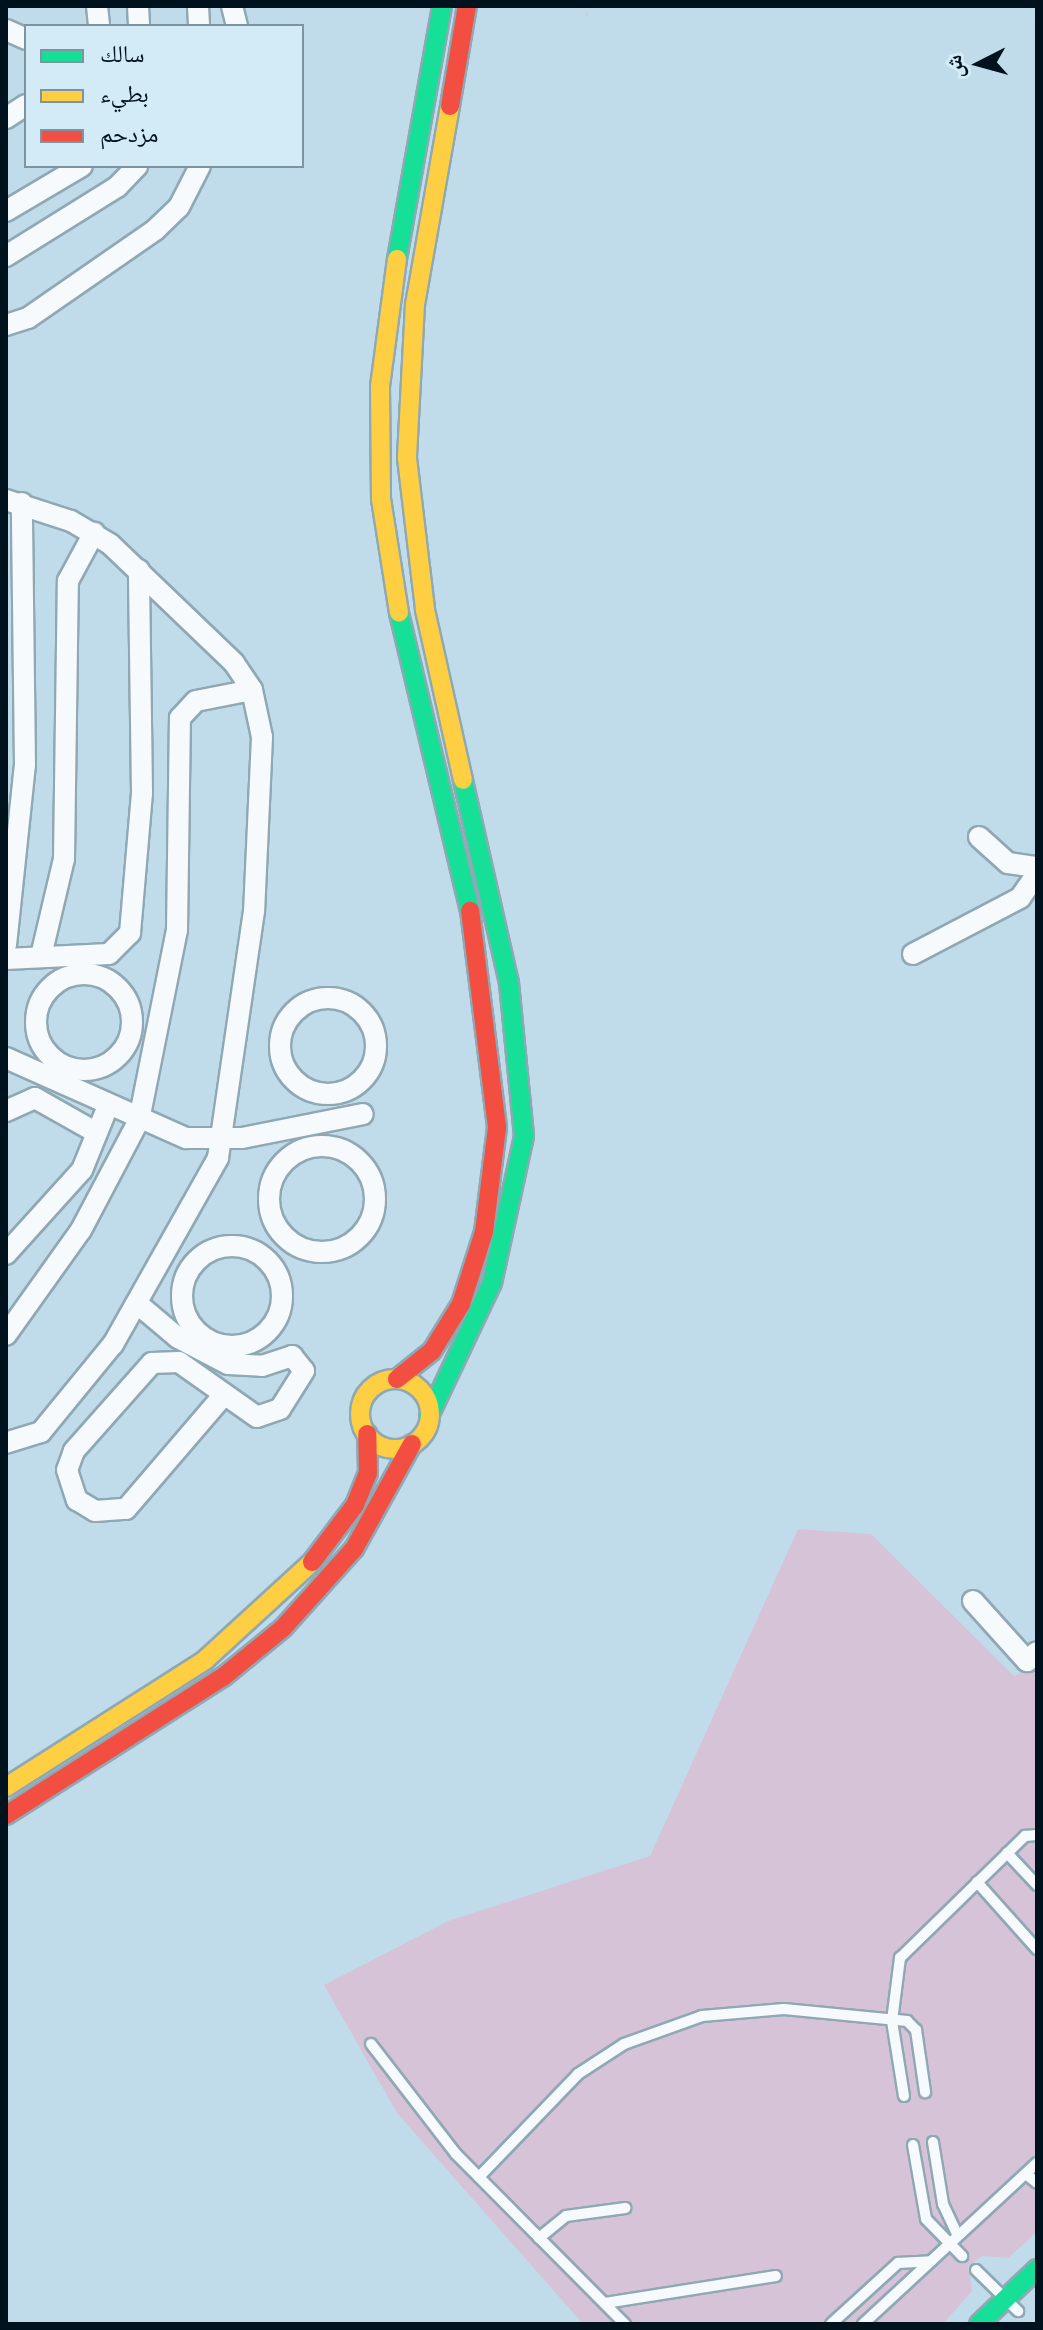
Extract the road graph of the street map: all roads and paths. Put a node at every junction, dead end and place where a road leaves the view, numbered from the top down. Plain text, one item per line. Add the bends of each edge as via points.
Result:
1 (442, 6) edge
2 (467, 6) edge
3 (588, 6) edge
4 (586, 17) dead end
5 (24, 106) edge
6 (6, 118) edge
7 (79, 168) edge
8 (135, 168) edge
9 (199, 168) edge
10 (6, 211) edge
11 (6, 256) edge
12 (6, 325) edge
13 (14, 502) edge
14 (94, 533) junction
15 (139, 570) junction
16 (252, 690) junction
17 (16, 766) edge
18 (15, 794) edge
19 (979, 837) dead end
20 (1037, 867) edge
21 (1037, 874) edge
22 (6, 945) edge
23 (913, 954) dead end
24 (41, 956) junction
25 (6, 959) edge
26 (6, 1058) edge
27 (58, 1073) junction
28 (350, 1089) junction
29 (108, 1106) junction
30 (6, 1111) edge
31 (358, 1115) junction
32 (139, 1120) junction
33 (97, 1133) junction
34 (223, 1140) junction
35 (342, 1150) junction
36 (282, 1233) junction
37 (6, 1254) edge
38 (265, 1258) junction
39 (139, 1305) junction
40 (6, 1335) edge
41 (397, 1379) junction
42 (223, 1396) junction
43 (429, 1416) junction
44 (367, 1434) junction
45 (6, 1443) edge
46 (412, 1444) junction
47 (973, 1601) dead end
48 (1037, 1652) edge
49 (6, 1787) edge
50 (6, 1815) edge
51 (1037, 1835) edge
52 (1007, 1853) junction
53 (977, 1882) junction
54 (1037, 1885) edge
55 (1037, 1949) edge
56 (892, 2021) junction
57 (371, 2044) dead end
58 (925, 2092) dead end
59 (904, 2096) dead end
60 (933, 2142) dead end
61 (913, 2145) dead end
62 (1037, 2163) edge
63 (1026, 2174) junction
64 (479, 2177) junction
65 (1037, 2183) edge
66 (625, 2208) dead end
67 (958, 2236) junction
68 (539, 2238) junction
69 (950, 2244) junction
70 (962, 2256) dead end
71 (931, 2261) junction
72 (1037, 2269) edge
73 (976, 2270) dead end
74 (776, 2276) dead end
75 (1037, 2293) edge
76 (605, 2303) junction
77 (847, 2310) junction
78 (1010, 2311) edge
79 (625, 2324) edge
80 (831, 2324) edge
81 (861, 2324) edge
82 (979, 2324) edge

1 - 41 main road via 387,323 381,499 402,638 475,930 497,1127 470,1281 442,1339
2 - 43 main road via 415,304 407,458 425,610 509,983 524,1136 516,1198 492,1283
3 - 4 path
5 - 6 street
7 - 10 street
8 - 11 street via 117,187
9 - 12 street via 179,207 155,230 28,318
13 - 14 street
13 - 17 street
14 - 15 street
14 - 24 street via 68,581 64,859
15 - 16 street
15 - 24 street via 142,778 130,933 109,954
16 - 32 street via 196,701 180,718 177,930
16 - 34 street via 262,725 257,858
17 - 18 street
18 - 22 street
19 - 20 street via 1008,863
21 - 23 street via 1020,898
24 - 25 street
26 - 27 street
27 - 27 street via 38,1038 44,995 73,975 108,980 132,1015 125,1050 96,1070
27 - 29 street
28 - 28 street via 306,1089 282,1062 284,1026 310,1001 346,1001 372,1026 373,1063
28 - 31 street
29 - 32 street
29 - 33 street
30 - 33 street via 35,1098
31 - 34 street
31 - 35 street
32 - 34 street via 186,1138
32 - 40 street via 81,1230
33 - 37 street via 76,1178
34 - 39 street via 203,1193
35 - 36 street via 313,1147 280,1168 270,1206
35 - 36 street via 365,1168 374,1186 375,1207 362,1233 327,1251
36 - 38 street
38 - 38 street via 282,1291 272,1327 239,1346 203,1338 182,1306 189,1269 219,1247 248,1248
39 - 42 street via 178,1338 228,1364 262,1366 292,1356 303,1366 273,1414 249,1415
39 - 45 street via 41,1432
41 - 43 main road via 424,1395
41 - 44 main road via 378,1383 364,1398
42 - 42 street via 179,1362 152,1363 74,1451 67,1470 71,1491 95,1511 126,1509
43 - 46 main road
44 - 46 main road via 387,1448
44 - 49 main road via 368,1473 355,1505 294,1586 205,1660
46 - 50 main road via 354,1549 283,1628 192,1698
47 - 48 street via 1027,1661
51 - 52 lane
52 - 53 lane
52 - 54 lane
53 - 55 lane
53 - 56 lane via 900,1958
56 - 58 lane via 916,2030
56 - 59 lane
56 - 64 lane via 757,2009 649,2033 578,2074
57 - 64 lane
60 - 67 lane via 943,2204
61 - 69 lane via 926,2219
62 - 63 lane
63 - 65 lane
63 - 67 lane
64 - 68 lane
66 - 68 lane via 566,2216
67 - 69 lane
68 - 76 lane
69 - 70 lane
69 - 71 lane
71 - 77 lane via 898,2263
71 - 81 lane
72 - 78 main road
73 - 78 lane
74 - 76 lane
75 - 78 main road
76 - 79 lane
77 - 80 lane
77 - 81 lane
78 - 82 main road

